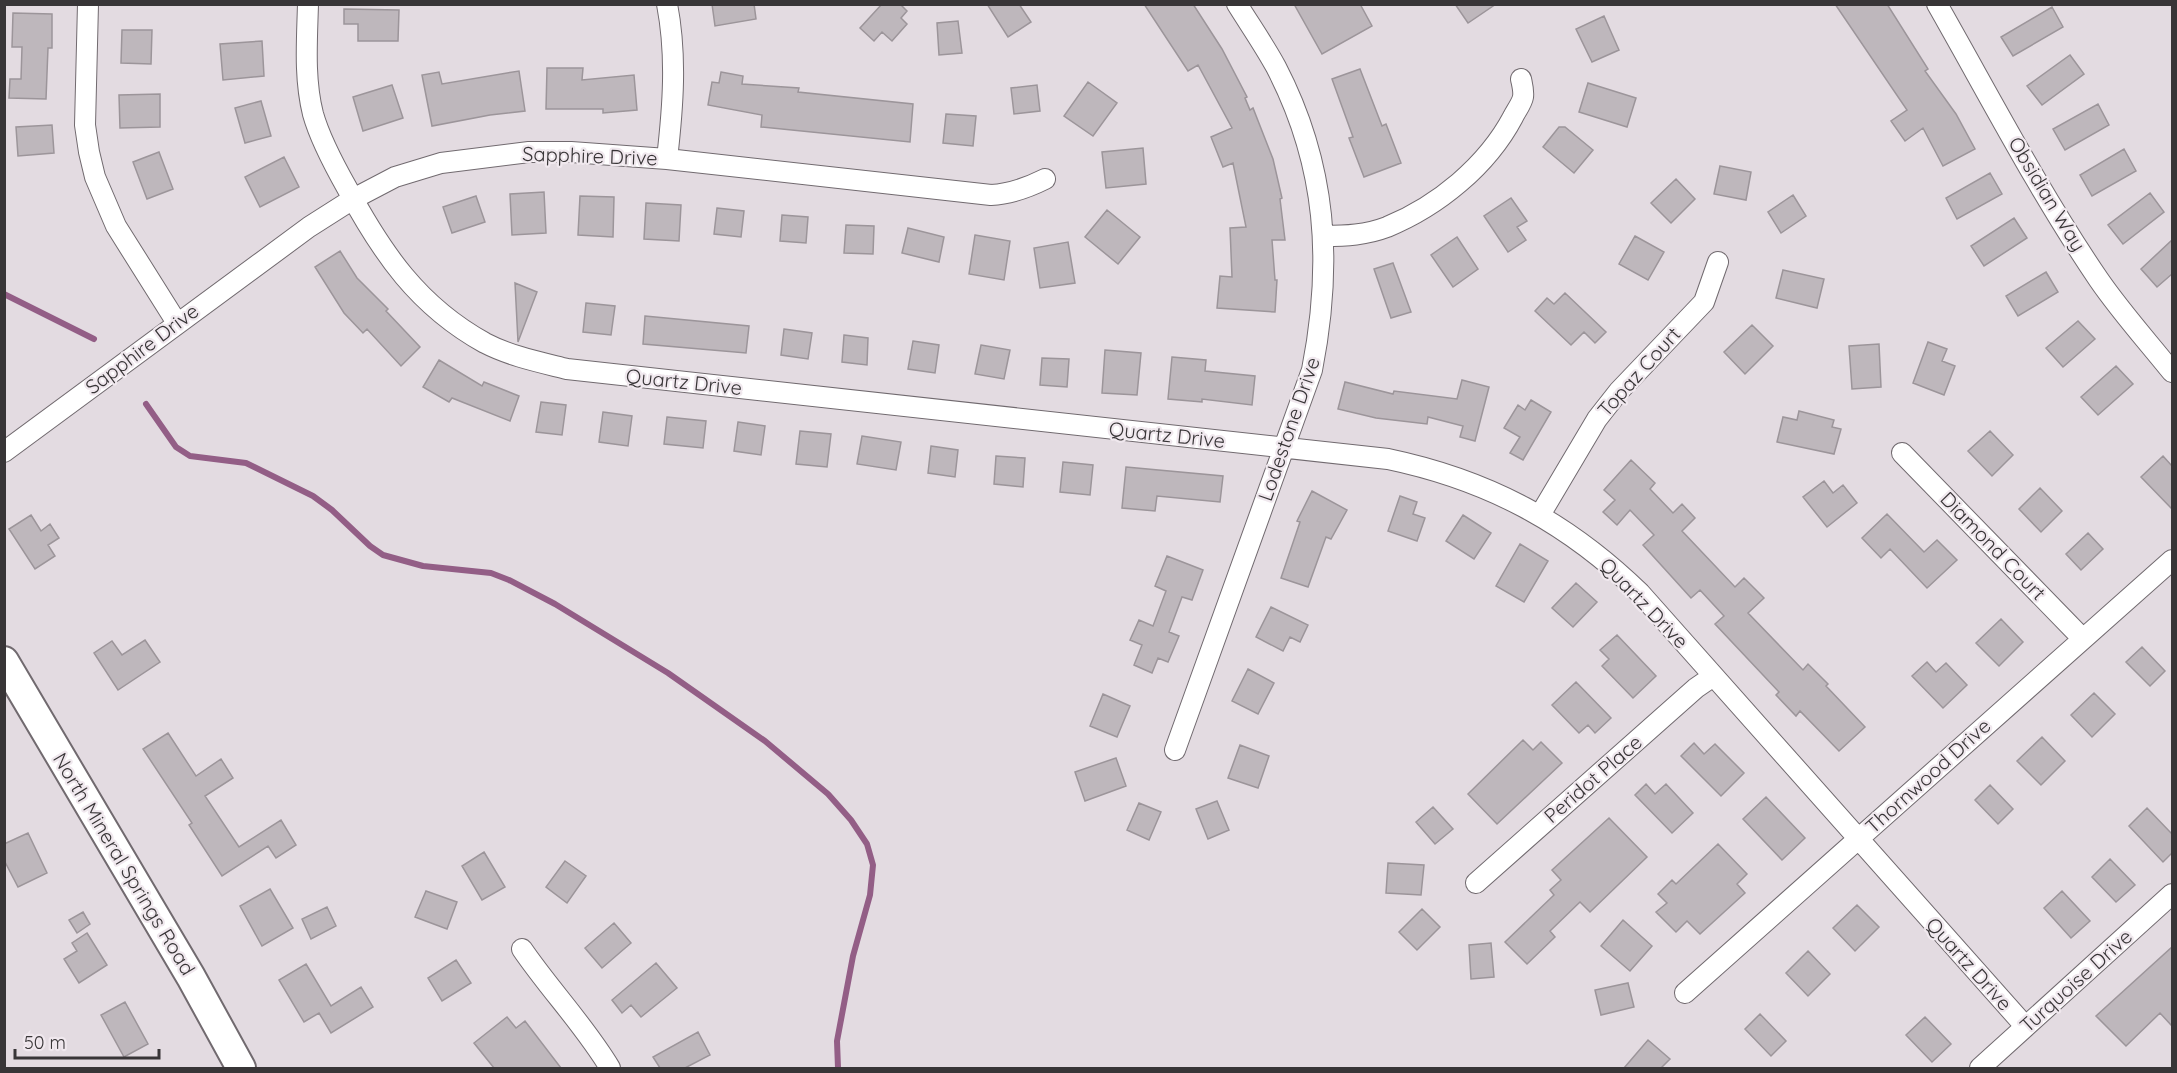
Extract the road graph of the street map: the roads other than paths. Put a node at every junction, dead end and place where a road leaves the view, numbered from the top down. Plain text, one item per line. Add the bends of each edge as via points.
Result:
1 (88, 4) edge
2 (308, 4) edge
3 (667, 4) edge
4 (1237, 4) edge
5 (1937, 4) edge
6 (1521, 79) dead end
7 (667, 159) junction
8 (1045, 179) dead end
9 (353, 199) junction
10 (1324, 236) junction
11 (1718, 262) dead end
12 (177, 323) junction
13 (2172, 372) edge
14 (1284, 447) junction
15 (4, 452) edge
16 (1902, 453) dead end
17 (1540, 515) junction
18 (2172, 560) edge
19 (2083, 639) junction
20 (4, 661) edge
21 (1712, 677) junction
22 (1175, 750) dead end
23 (1857, 840) junction
24 (1476, 883) dead end
25 (2172, 894) edge
26 (522, 949) dead end
27 (1685, 993) dead end
28 (2025, 1026) junction
29 (241, 1068) edge
30 (610, 1068) edge
31 (1980, 1068) edge

1 - 12 street via 88,152 116,226
2 - 9 street, Quartz Drive via 306,48 314,114
3 - 7 street via 674,65
4 - 10 street, Lodestone Drive via 1275,66 1298,118 1316,178
5 - 13 street, Obsidian Way via 2080,252
6 - 10 street via 1523,98 1506,130 1482,162 1457,184 1425,209 1386,227 1358,236
7 - 8 street, Sapphire Drive via 991,195 1022,190
7 - 9 street, Sapphire Drive via 571,152 490,156 441,163 395,177
9 - 12 street, Sapphire Drive
9 - 14 street, Quartz Drive via 389,258 423,298 487,344 534,361 567,369
10 - 14 street, Lodestone Drive via 1319,334 1312,370
11 - 17 street, Topaz Court via 1704,302 1597,419
12 - 15 street, Sapphire Drive
14 - 17 street, Quartz Drive via 1418,465 1474,483
14 - 22 street, Lodestone Drive
16 - 19 street, Diamond Court
17 - 21 street, Quartz Drive via 1618,572
18 - 19 street, Thornwood Drive
19 - 23 street, Thornwood Drive
20 - 29 street, North Mineral Springs Road
21 - 23 street, Quartz Drive
21 - 24 street, Peridot Place
23 - 27 street, Thornwood Drive
23 - 28 street, Quartz Drive
25 - 28 street, Turquoise Drive
26 - 30 street
28 - 31 street, Turquoise Drive

